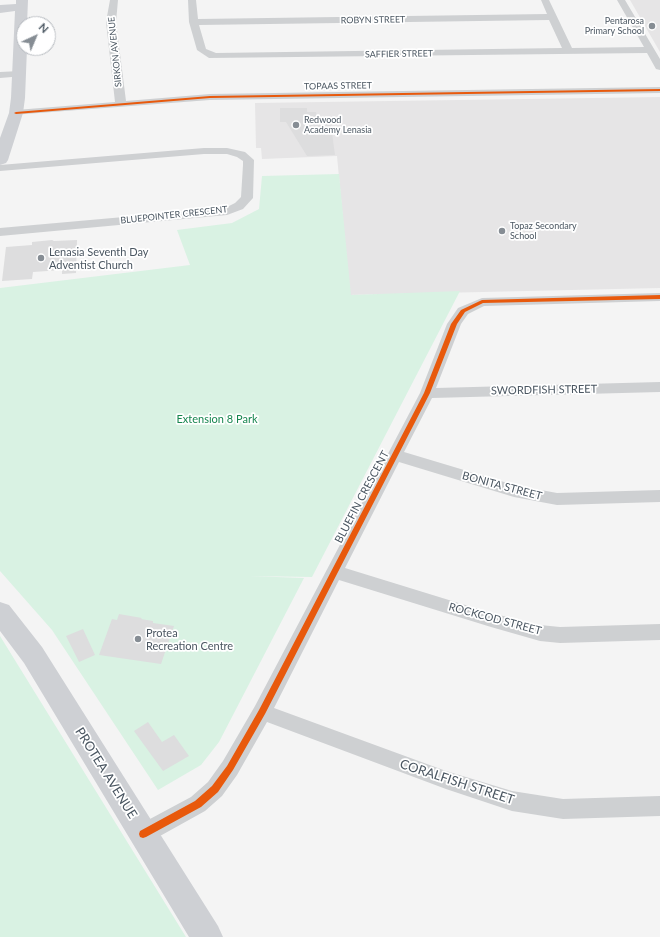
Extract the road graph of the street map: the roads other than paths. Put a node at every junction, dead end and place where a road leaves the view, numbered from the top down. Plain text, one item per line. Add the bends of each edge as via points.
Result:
1 (114, 0) edge
2 (192, 0) edge
3 (545, 0) edge
4 (621, 0) edge
5 (22, 4) edge
6 (0, 9) edge
7 (553, 17) junction
8 (194, 22) junction
9 (650, 50) junction
10 (568, 51) junction
11 (660, 67) edge
12 (20, 74) junction
13 (0, 75) edge
14 (660, 90) edge
15 (121, 104) junction
16 (16, 113) junction
17 (0, 160) edge
18 (0, 168) edge
19 (0, 232) edge
20 (660, 297) edge
21 (660, 387) edge
22 (428, 393) junction
23 (395, 456) junction
24 (660, 496) edge
25 (334, 571) junction
26 (0, 612) edge
27 (660, 632) edge
28 (262, 712) junction
29 (660, 806) edge
30 (143, 834) junction
31 (207, 937) edge

1 - 15 street, SIRKON AVENUE via 111,22
2 - 8 street, SAFFIER STREET
3 - 7 street
4 - 9 street
5 - 6 street
5 - 12 street
7 - 8 street, ROBYN STREET
7 - 10 street
8 - 10 street, SAFFIER STREET via 202,50 216,56
9 - 10 street, SAFFIER STREET
9 - 11 street
12 - 13 street
12 - 16 street
14 - 15 street, TOPAAS STREET via 210,97
15 - 16 street, TOPAAS STREET
16 - 17 street
18 - 19 street, BLUEPOINTER CRESCENT via 204,151 241,154 248,160 249,165 247,198 239,206 227,211
20 - 22 street, BLUEFIN CRESCENT via 514,300 474,304 458,315
21 - 22 street, SWORDFISH STREET
22 - 23 street, BLUEFIN CRESCENT
23 - 24 street, BONITA STREET via 514,491 540,496 572,499
23 - 25 street, BLUEFIN CRESCENT
25 - 27 street, ROCKCOD STREET via 540,633 560,635
25 - 28 street, BLUEFIN CRESCENT
26 - 30 street, PROTEA AVENUE via 33,655
28 - 29 street, CORALFISH STREET via 446,780 512,801 563,809
28 - 30 street, BLUEFIN CRESCENT via 230,768 207,797 186,812
30 - 31 street, PROTEA AVENUE

